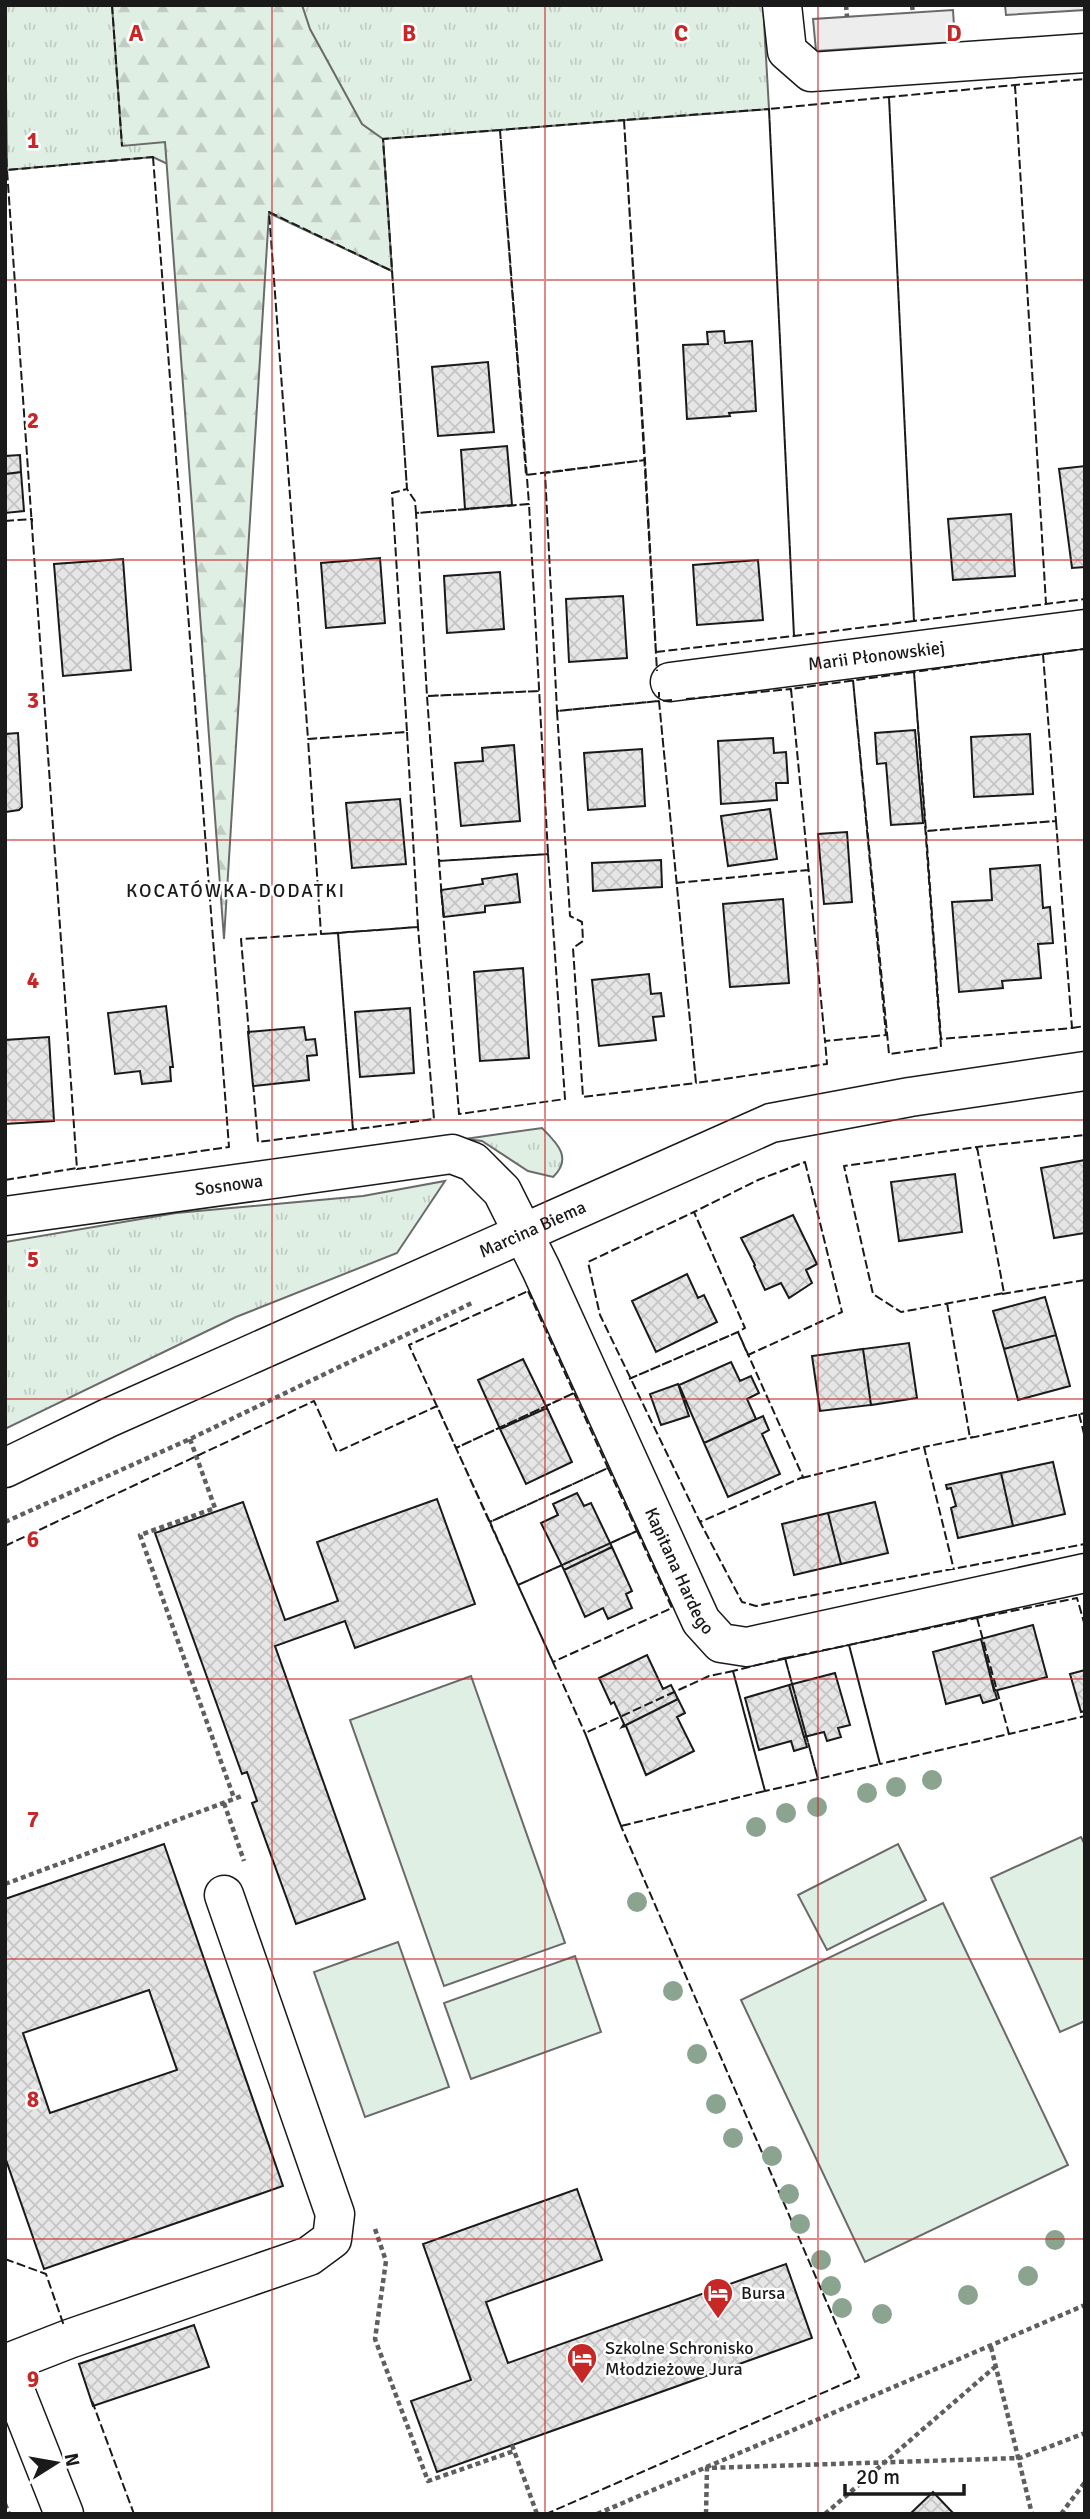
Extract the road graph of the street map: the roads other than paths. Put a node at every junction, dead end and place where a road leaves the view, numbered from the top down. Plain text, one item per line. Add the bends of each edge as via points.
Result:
1 (782, 5) edge
2 (1085, 53) edge
3 (1085, 629) edge
4 (670, 681) dead end
5 (1085, 1071) edge
6 (452, 1154) joint
7 (5, 1216) edge
8 (523, 1232) junction
9 (5, 1468) edge
10 (1085, 1573) edge
11 (224, 1895) dead end
12 (5, 2365) edge
13 (64, 2514) edge

1 - 2 street via 787,51 811,72
3 - 4 street, Marii Płonowskiej
5 - 8 street, Marcina Biema via 771,1123
6 - 7 street, Sosnowa
6 - 8 street, Kapitana Hardego via 473,1162 502,1191
8 - 9 street, Marcina Biema
8 - 10 street, Kapitana Hardego via 701,1621 721,1643 747,1647
11 - 12 street via 335,2214 332,2239 309,2256
12 - 13 street

